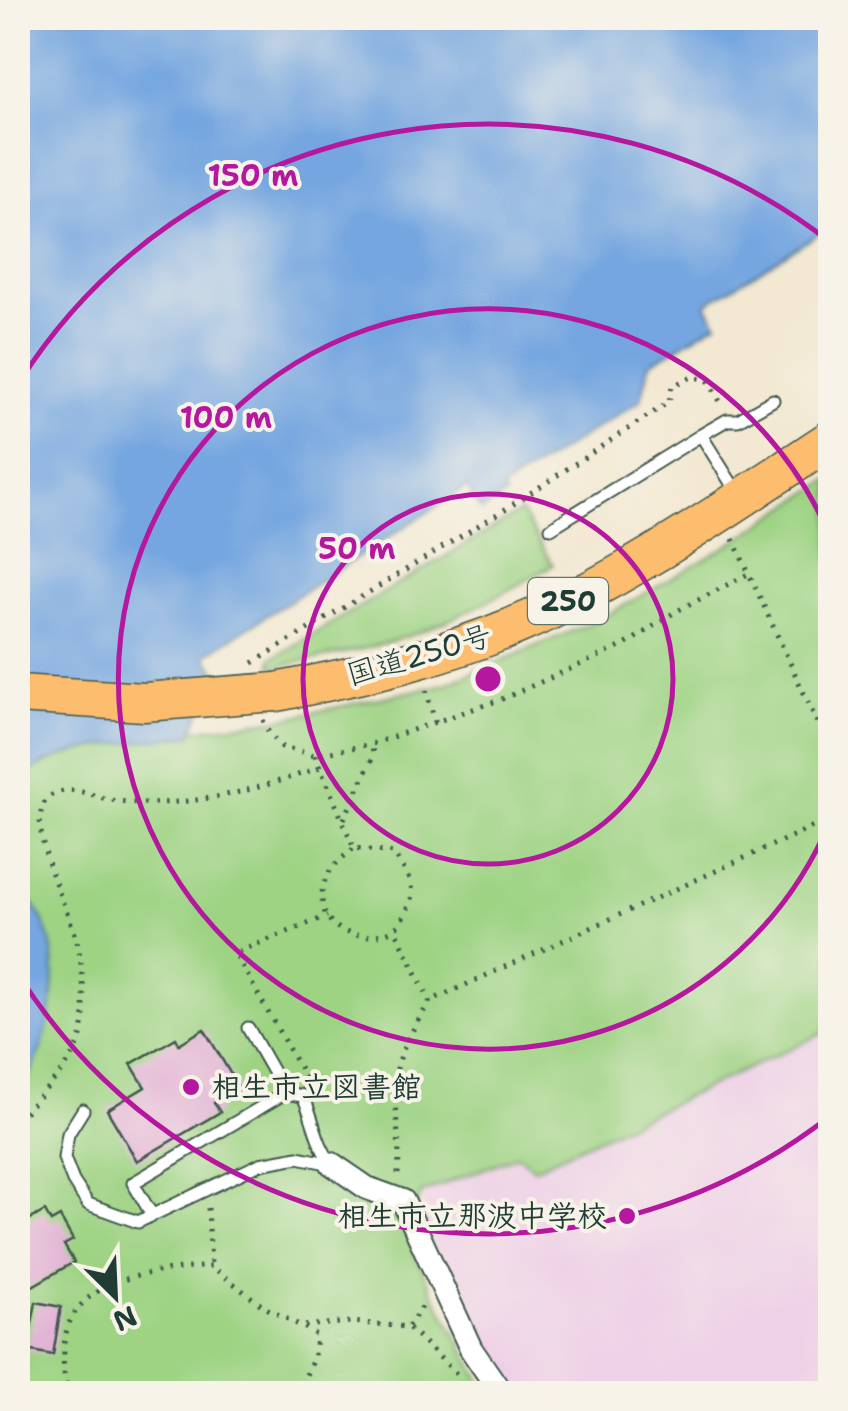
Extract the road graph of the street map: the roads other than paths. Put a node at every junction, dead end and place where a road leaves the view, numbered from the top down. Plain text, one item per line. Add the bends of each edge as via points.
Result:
1 (772, 400) dead end
2 (701, 435) junction
3 (830, 440) edge
4 (734, 515) junction
5 (551, 528) dead end
6 (18, 694) edge
7 (248, 1028) dead end
8 (285, 1094) junction
9 (82, 1110) dead end
10 (332, 1164) junction
11 (152, 1216) junction
12 (502, 1394) edge

1 - 2 lane
2 - 4 lane
2 - 5 lane
3 - 4 highway, 国道250号 / 250
4 - 6 highway, 国道250号 / 250, bridge via 521,624 426,659 276,692 144,702
7 - 8 lane
8 - 10 lane via 304,1096 320,1148
8 - 11 lane via 133,1183
9 - 11 lane via 64,1158 88,1204 138,1222
10 - 11 lane via 298,1158 260,1164
10 - 12 street via 403,1202 471,1349

